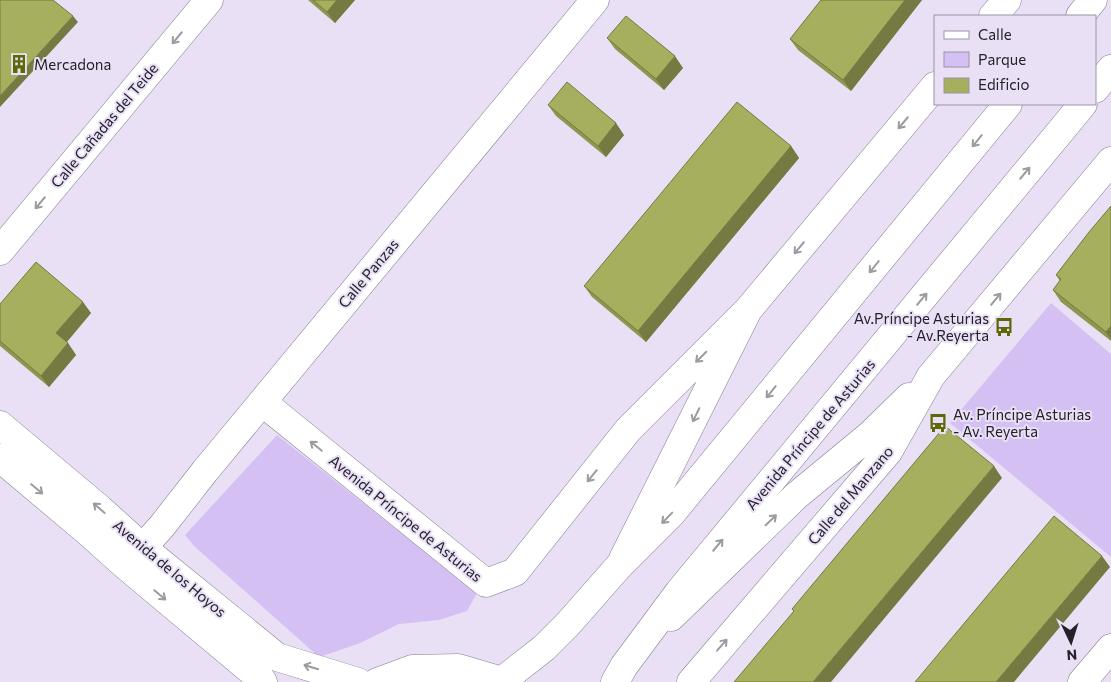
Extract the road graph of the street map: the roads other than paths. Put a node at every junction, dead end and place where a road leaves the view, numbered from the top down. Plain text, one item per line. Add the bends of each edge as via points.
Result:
1 (209, 0) edge
2 (595, 0) edge
3 (1007, 0) edge
4 (1093, 0) edge
5 (994, 15) edge
6 (1081, 15) edge
7 (1111, 69) edge
8 (934, 87) edge
9 (1096, 88) edge
10 (1007, 105) edge
11 (1081, 105) edge
12 (1111, 161) edge
13 (0, 251) edge
14 (748, 310) junction
15 (931, 376) junction
16 (262, 402) junction
17 (0, 425) edge
18 (0, 458) edge
19 (134, 557) junction
20 (619, 566) junction
21 (1111, 648) edge
22 (635, 651) junction
23 (504, 681) edge
24 (263, 682) edge
25 (358, 682) edge
26 (377, 682) edge
27 (615, 682) edge
28 (691, 682) edge
29 (1082, 682) edge

1 -> 13 street, Calle Cañadas del Teide
2 - 16 street, Calle Panzas
3 - 5 street
4 - 6 street
7 - 9 street
8 -> 14 street, Avenida Príncipe de Asturias
10 -> 20 street, Avenida Príncipe de Asturias via 671,514
22 -> 11 street, Avenida Príncipe de Asturias via 686,584
15 -> 12 street, Calle del Manzano
14 -> 16 street, Avenida Príncipe de Asturias via 628,430 515,572 486,583
14 -> 20 street, Avenida Príncipe de Asturias
22 -> 15 street, Avenida Príncipe de Asturias via 796,496 870,435
28 -> 15 street, Calle del Manzano via 888,452
16 - 19 street, Calle Panzas
19 -> 17 street, Avenida de los Hoyos via 100,509
18 -> 19 street, Avenida de los Hoyos via 88,532
19 -> 24 street, Avenida de los Hoyos
25 -> 19 street, Avenida de los Hoyos via 277,657
20 - 23 street, Avenida Príncipe de Asturias via 568,624
21 - 29 street
22 - 27 street, Avenida Príncipe de Asturias
23 - 26 street via 458,668 412,669

